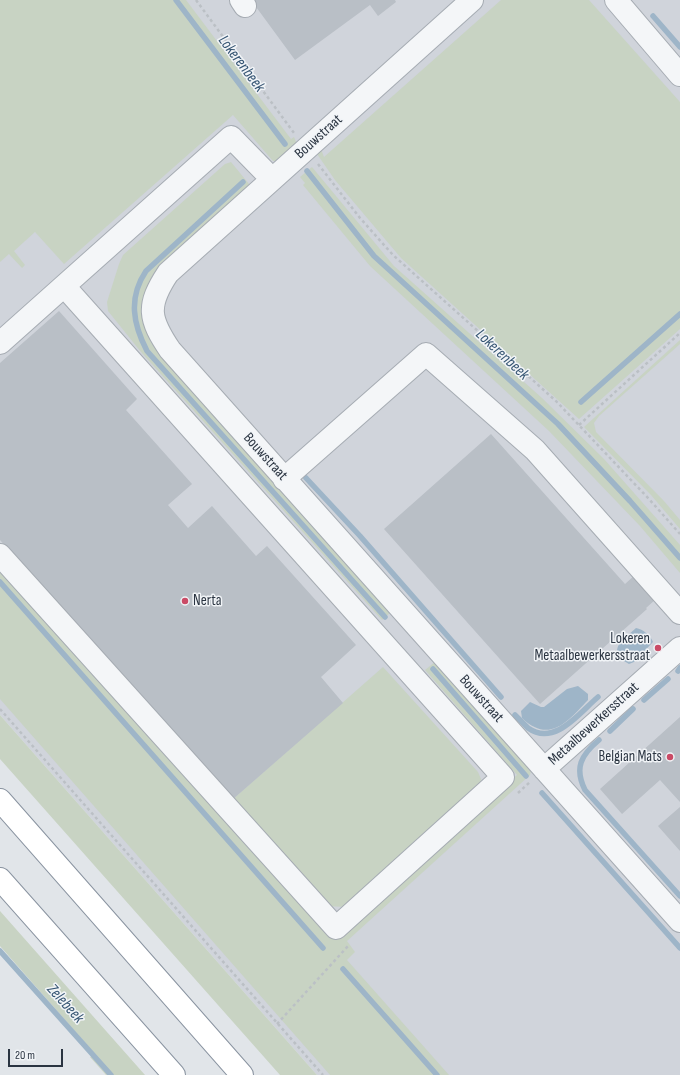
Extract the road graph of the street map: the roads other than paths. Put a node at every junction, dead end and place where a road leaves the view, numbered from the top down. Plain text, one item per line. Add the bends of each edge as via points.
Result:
1 (619, 1) edge
2 (461, 3) edge
3 (680, 75) edge
4 (272, 179) junction
5 (64, 286) junction
6 (0, 343) edge
7 (284, 478) junction
8 (0, 555) edge
9 (680, 613) edge
10 (680, 648) edge
11 (544, 769) junction
12 (0, 800) edge
13 (0, 879) edge
14 (680, 921) edge
15 (174, 1075) edge
16 (242, 1075) edge

1 - 3 street
2 - 4 street, Bouwstraat
4 - 5 street via 231,137
4 - 7 street, Bouwstraat via 168,274 157,289 152,310 158,332 170,350
5 - 6 street
5 - 8 street via 503,777 336,928
7 - 9 street via 426,354 535,450
7 - 11 street, Bouwstraat
10 - 11 street, Metaalbewerkersstraat
11 - 14 street, Bouwstraat
12 - 16 highway
13 - 15 highway

